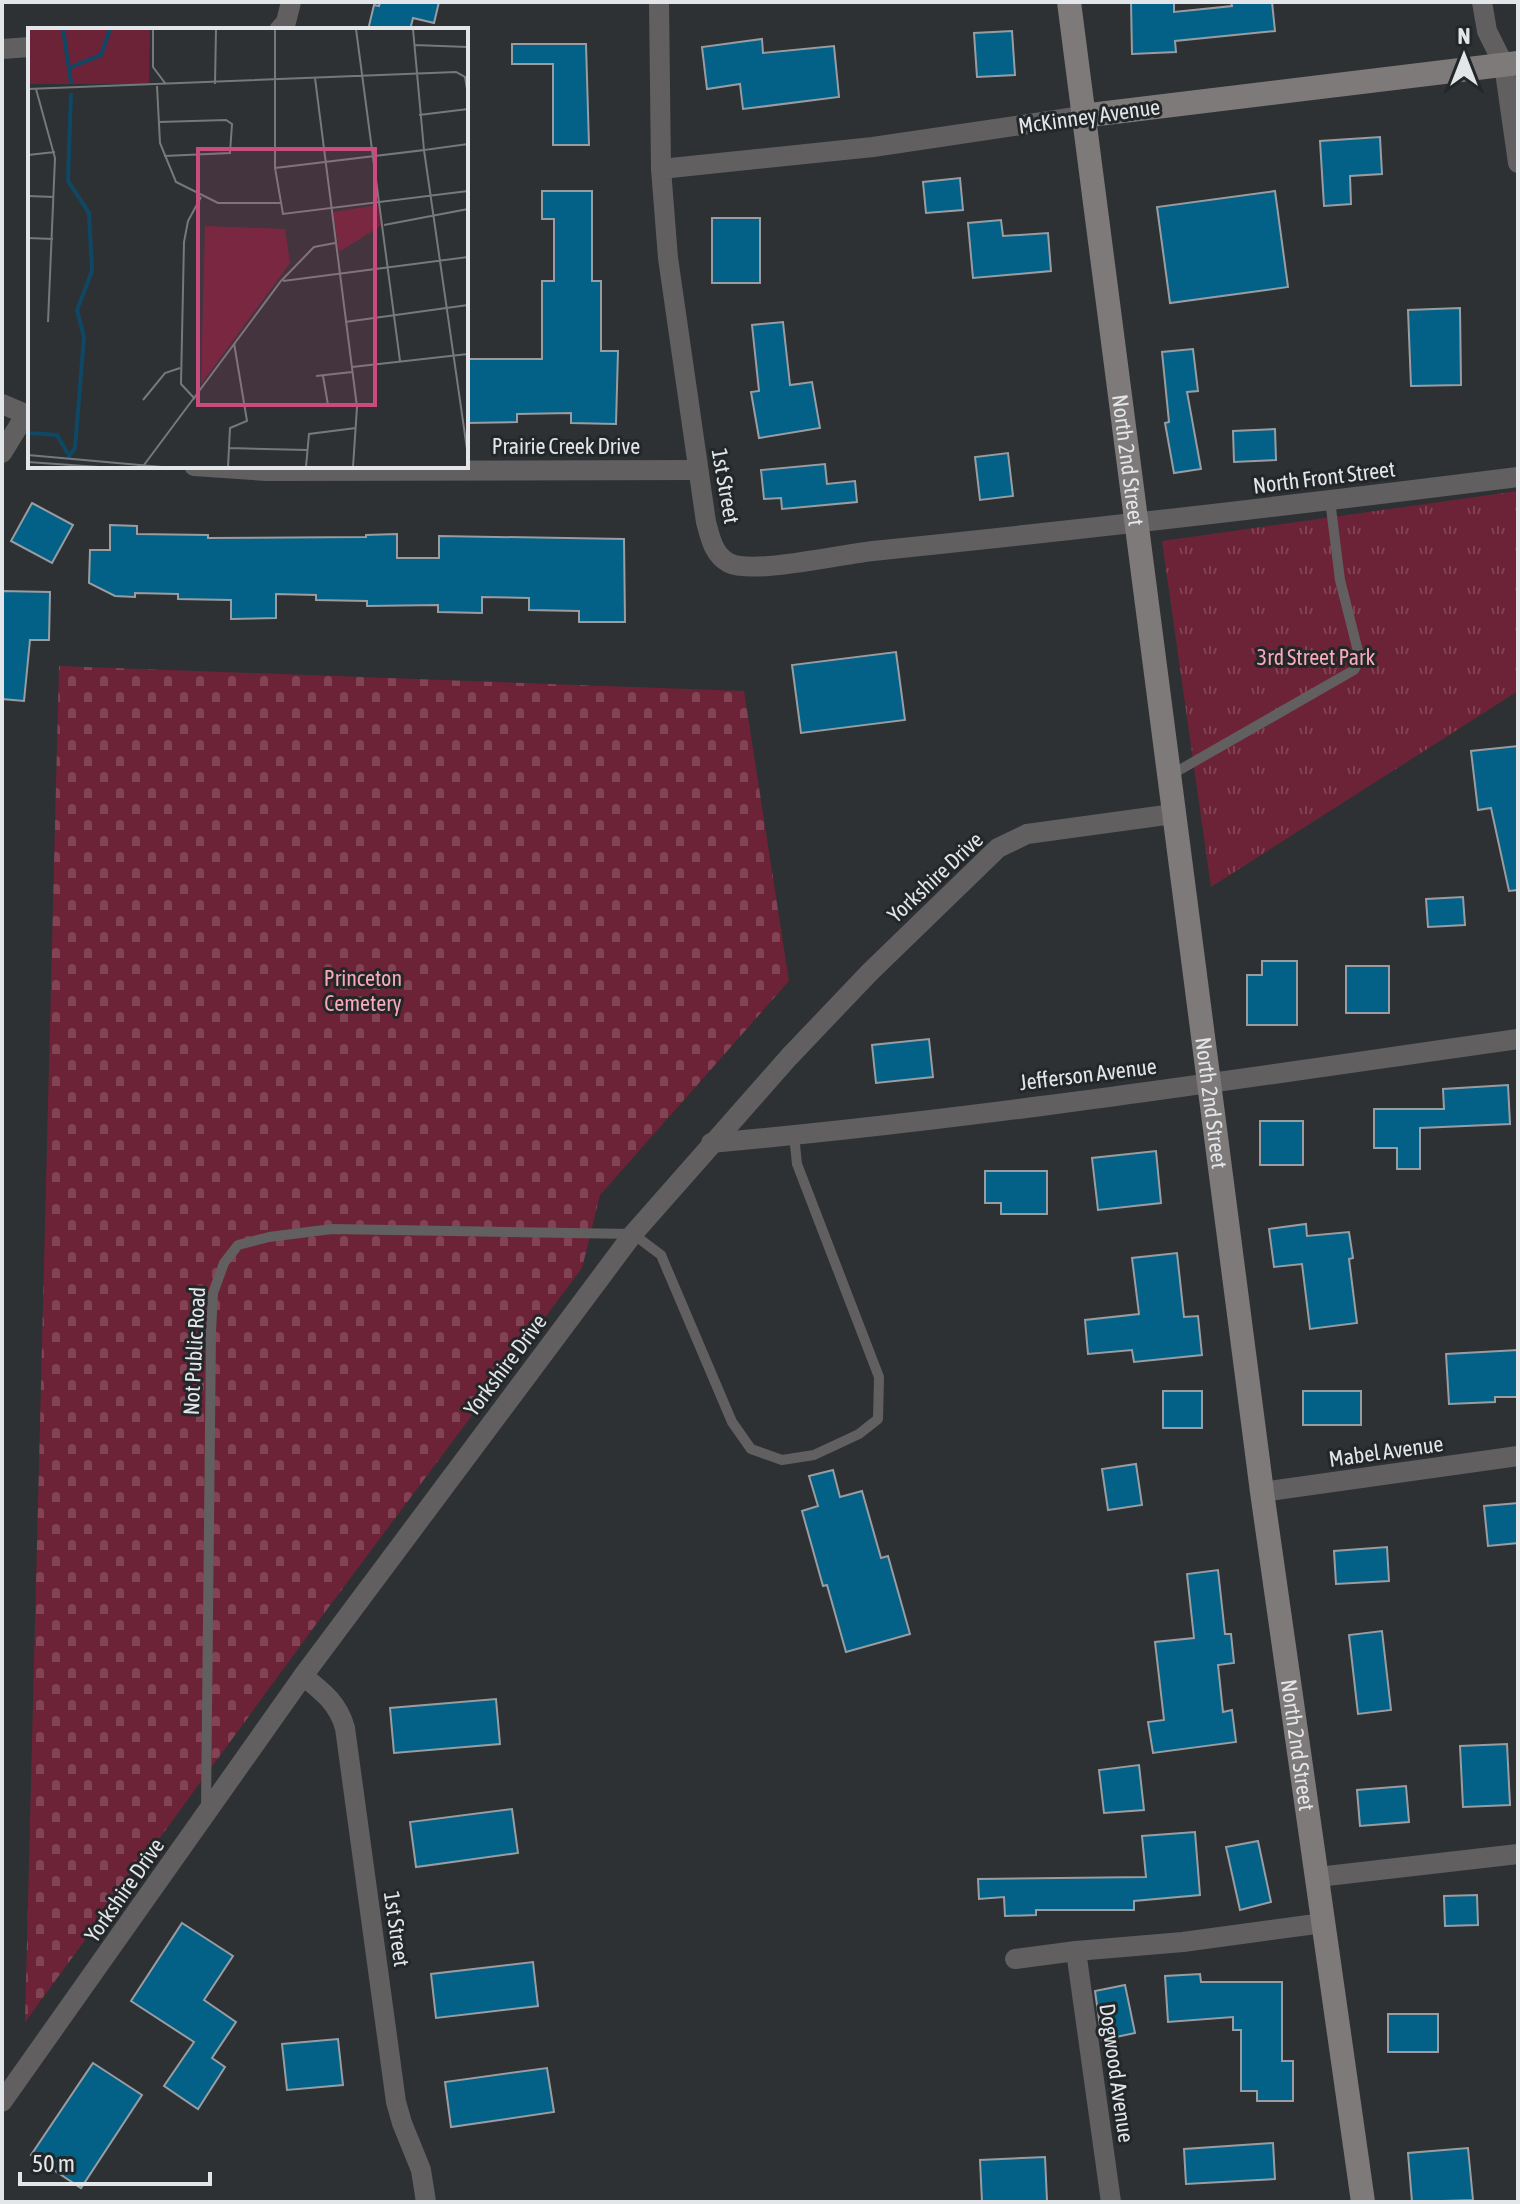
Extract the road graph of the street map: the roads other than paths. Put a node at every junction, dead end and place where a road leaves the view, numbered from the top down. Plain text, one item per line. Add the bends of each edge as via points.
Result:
1 (291, 2) edge
2 (659, 2) edge
3 (1069, 2) edge
4 (1482, 2) edge
5 (281, 28) edge
6 (28, 47) edge
7 (2, 49) edge
8 (1511, 64) edge
9 (1082, 116) junction
10 (1518, 163) edge
11 (661, 169) junction
12 (2, 404) edge
13 (28, 415) edge
14 (2, 453) edge
15 (223, 468) edge
16 (698, 470) junction
17 (1518, 477) edge
18 (1330, 500) junction
19 (1137, 524) junction
20 (1168, 777) junction
21 (1173, 814) junction
22 (1518, 1039) edge
23 (1207, 1083) junction
24 (794, 1135) junction
25 (711, 1143) junction
26 (633, 1234) junction
27 (1518, 1456) edge
28 (1262, 1492) junction
29 (303, 1676) junction
30 (206, 1815) junction
31 (1518, 1854) edge
32 (1318, 1877) junction
33 (1323, 1923) junction
34 (1076, 1951) junction
35 (1015, 1959) dead end
36 (2, 2102) edge
37 (426, 2202) edge
38 (1111, 2202) edge
39 (1363, 2202) edge

1 - 5 street
2 - 11 street, 1st Street
3 - 9 street, North 2nd Street
4 - 8 street via 1487,31
6 - 7 street
8 - 9 street, McKinney Avenue
8 - 10 street
9 - 11 street, McKinney Avenue via 873,147
9 - 19 street, North 2nd Street
11 - 16 street, 1st Street
12 - 13 street
13 - 14 street
15 - 16 street, Prairie Creek Drive
16 - 19 street, 1st Street via 714,549 729,563 771,565
17 - 18 street, North Front Street
18 - 19 street, North Front Street
18 - 20 lane via 1340,580 1360,659 1354,670
19 - 20 street, North 2nd Street
20 - 21 street, North 2nd Street
21 - 23 street, North 2nd Street
21 - 25 street, Yorkshire Drive via 1027,834 998,848 870,972
22 - 23 street, Jefferson Avenue
23 - 24 street, Jefferson Avenue
23 - 28 street, North 2nd Street
24 - 25 street, Jefferson Avenue
24 - 26 lane via 797,1164 879,1377 878,1419 859,1434 814,1455 782,1460 751,1449 732,1422 661,1255
25 - 26 street, Yorkshire Drive
26 - 29 street, Yorkshire Drive
26 - 30 lane, Not Public Road via 332,1229 238,1245 224,1263 213,1293 211,1332
27 - 28 street, Mabel Avenue
28 - 32 street, North 2nd Street
29 - 30 street, Yorkshire Drive
29 - 37 street, 1st Street via 341,1712 345,1728 396,2102 421,2170
30 - 36 street, Yorkshire Drive
31 - 32 street
32 - 33 street, North 2nd Street
33 - 34 street
33 - 39 street, North 2nd Street
34 - 35 street
34 - 38 street, Dogwood Avenue

